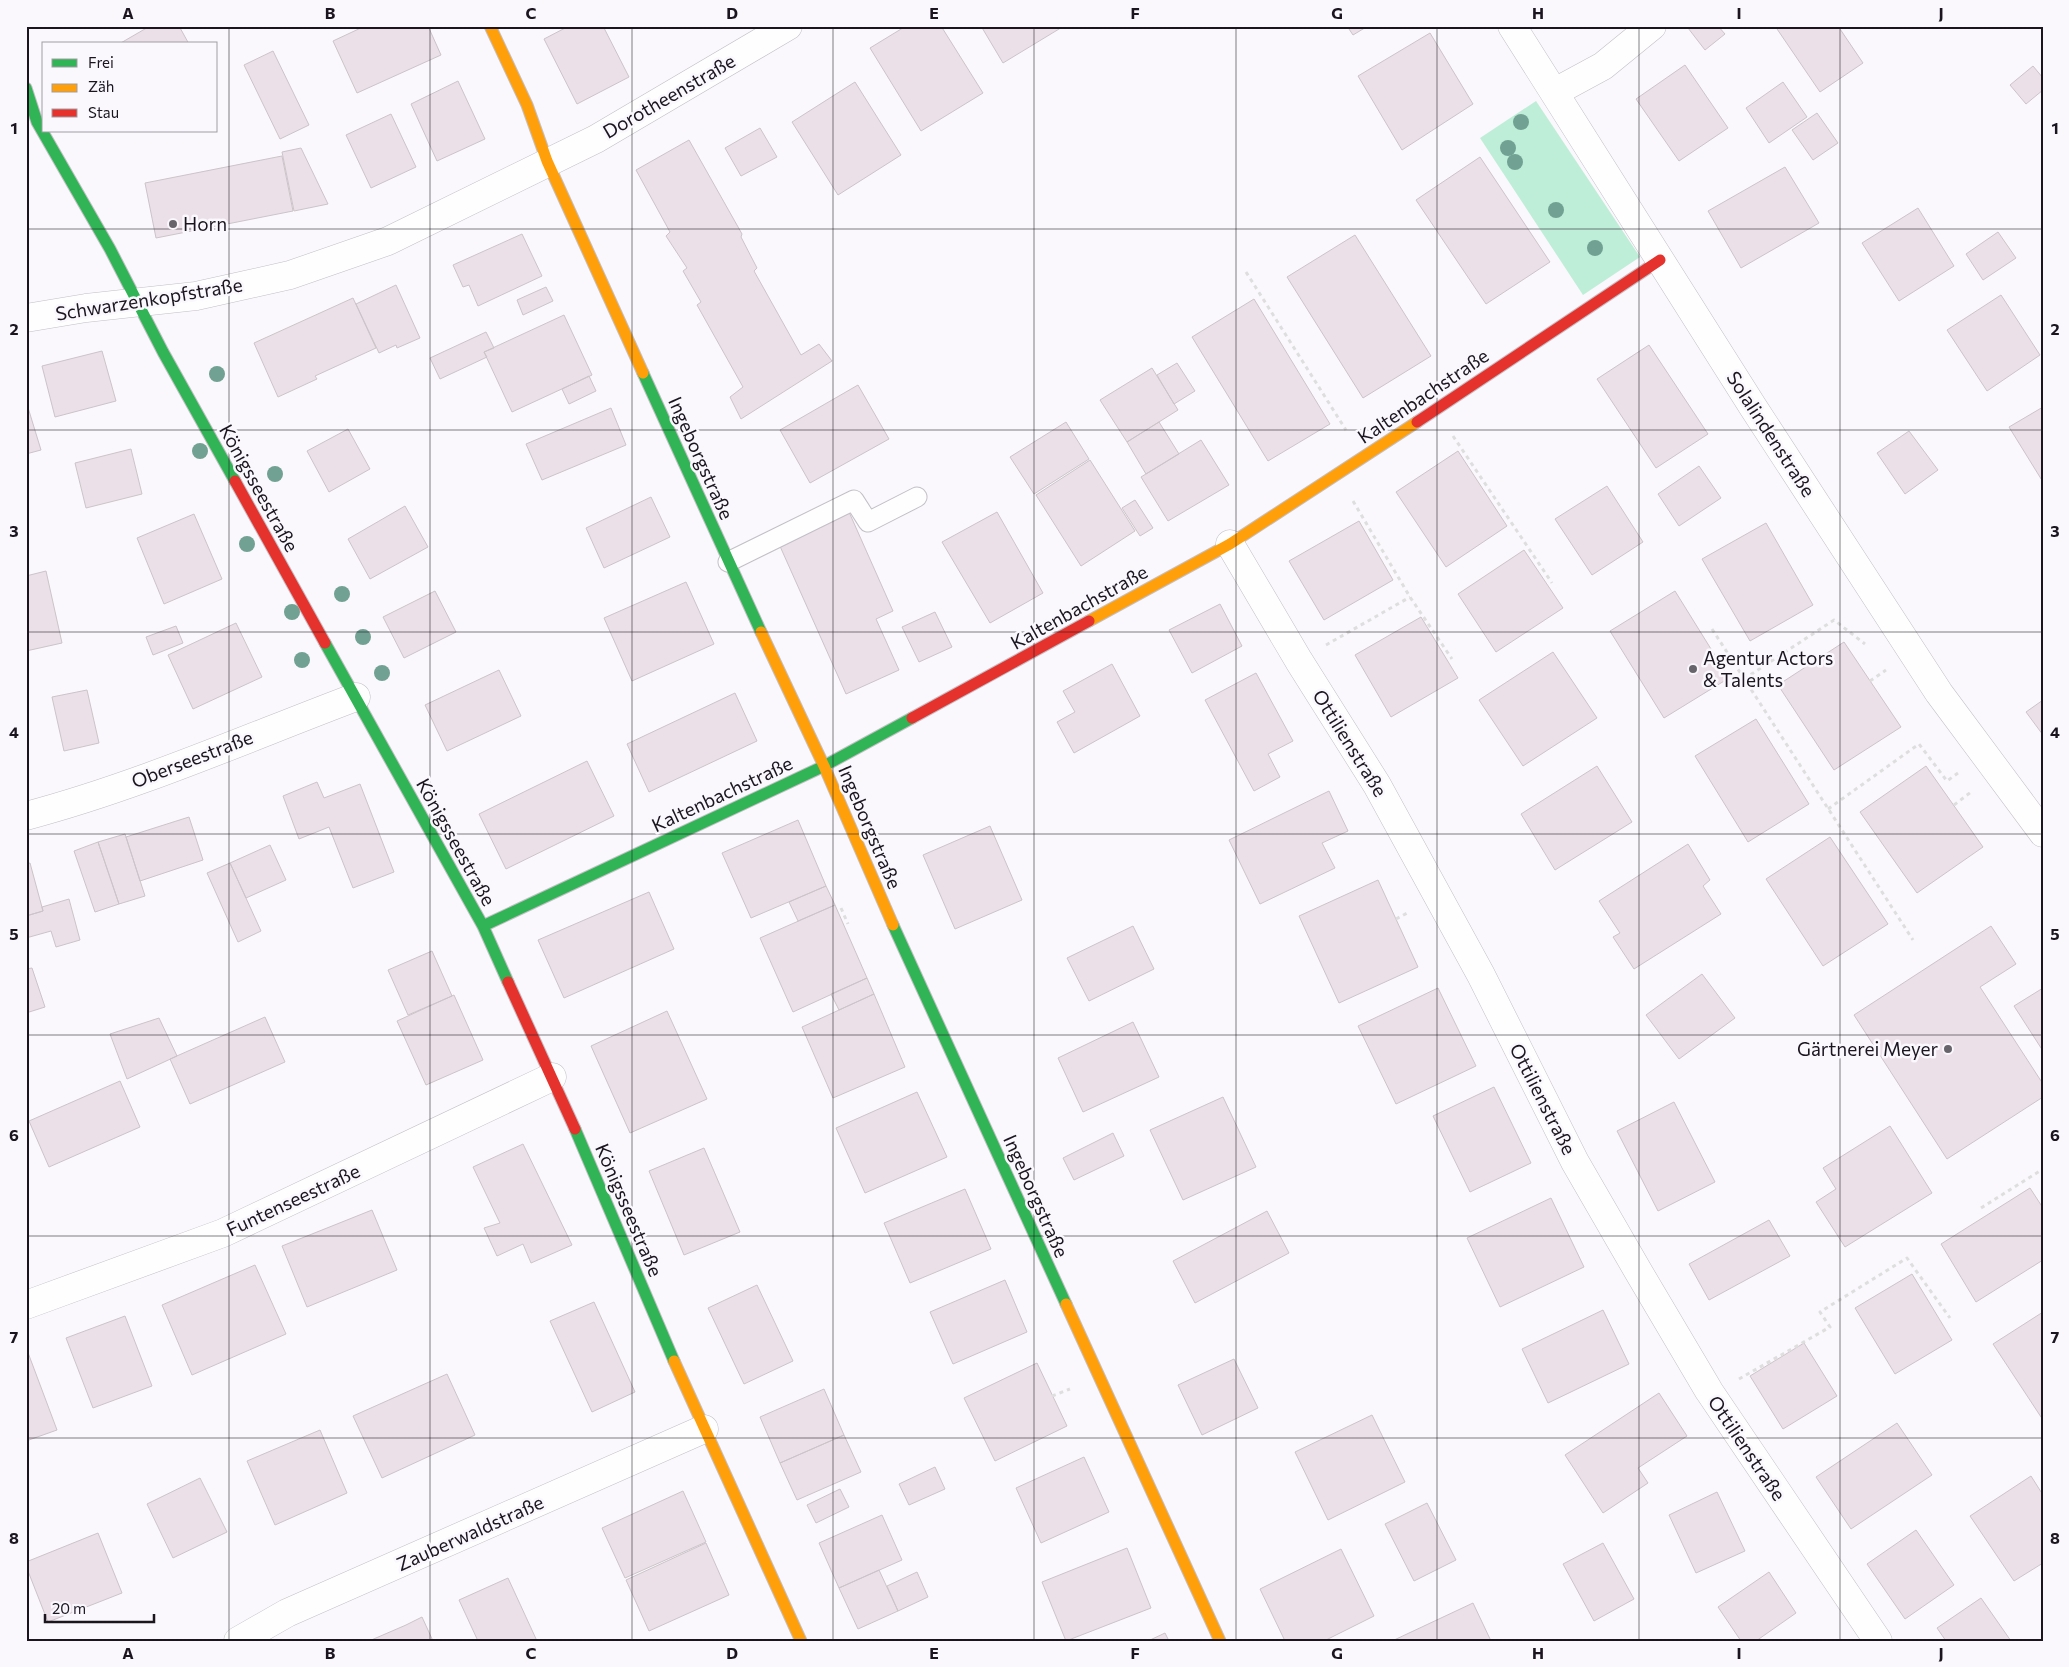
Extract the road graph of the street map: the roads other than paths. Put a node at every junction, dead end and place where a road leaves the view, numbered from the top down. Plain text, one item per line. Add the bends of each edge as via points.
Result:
1 (490, 26) edge
2 (788, 26) edge
3 (1512, 26) edge
4 (1652, 26) edge
5 (26, 88) edge
6 (1555, 92) junction
7 (42, 131) edge
8 (43, 132) edge
9 (547, 161) junction
10 (1660, 260) junction
11 (137, 302) junction
12 (26, 318) edge
13 (917, 497) dead end
14 (1230, 544) junction
15 (728, 562) junction
16 (356, 697) junction
17 (824, 766) junction
18 (26, 816) edge
19 (2043, 833) edge
20 (483, 926) junction
21 (552, 1077) junction
22 (26, 1305) edge
23 (704, 1429) junction
24 (238, 1641) edge
25 (801, 1641) edge
26 (1220, 1641) edge
27 (1878, 1641) edge

1 - 9 street, Ingeborgstraße via 527,105
2 - 9 street, Dorotheenstraße via 596,138
3 - 6 street, Solalindenstraße
4 - 6 street via 1603,66
5 - 7 street, Königsseestraße
6 - 10 street, Solalindenstraße
8 - 11 street, Königsseestraße
9 - 11 street, Schwarzenkopfstraße via 388,241 290,275 196,296
9 - 15 street, Ingeborgstraße
10 - 14 street, Kaltenbachstraße
10 - 19 street, Solalindenstraße via 1939,693
11 - 12 street, Schwarzenkopfstraße
11 - 16 street, Königsseestraße
13 - 15 lane via 868,522 854,500
14 - 17 street, Kaltenbachstraße
14 - 27 street, Ottilienstraße via 1377,786 1482,975 1575,1162 1638,1271 1709,1391
15 - 17 street, Ingeborgstraße
16 - 18 street, Oberseestraße via 152,775
16 - 20 street, Königsseestraße
17 - 20 street, Kaltenbachstraße
17 - 26 street, Ingeborgstraße via 878,892
20 - 21 street, Königsseestraße
21 - 22 street, Funtenseestraße via 223,1233
21 - 23 street, Königsseestraße
23 - 24 street, Zauberwaldstraße via 287,1613
23 - 25 street, Königsseestraße

